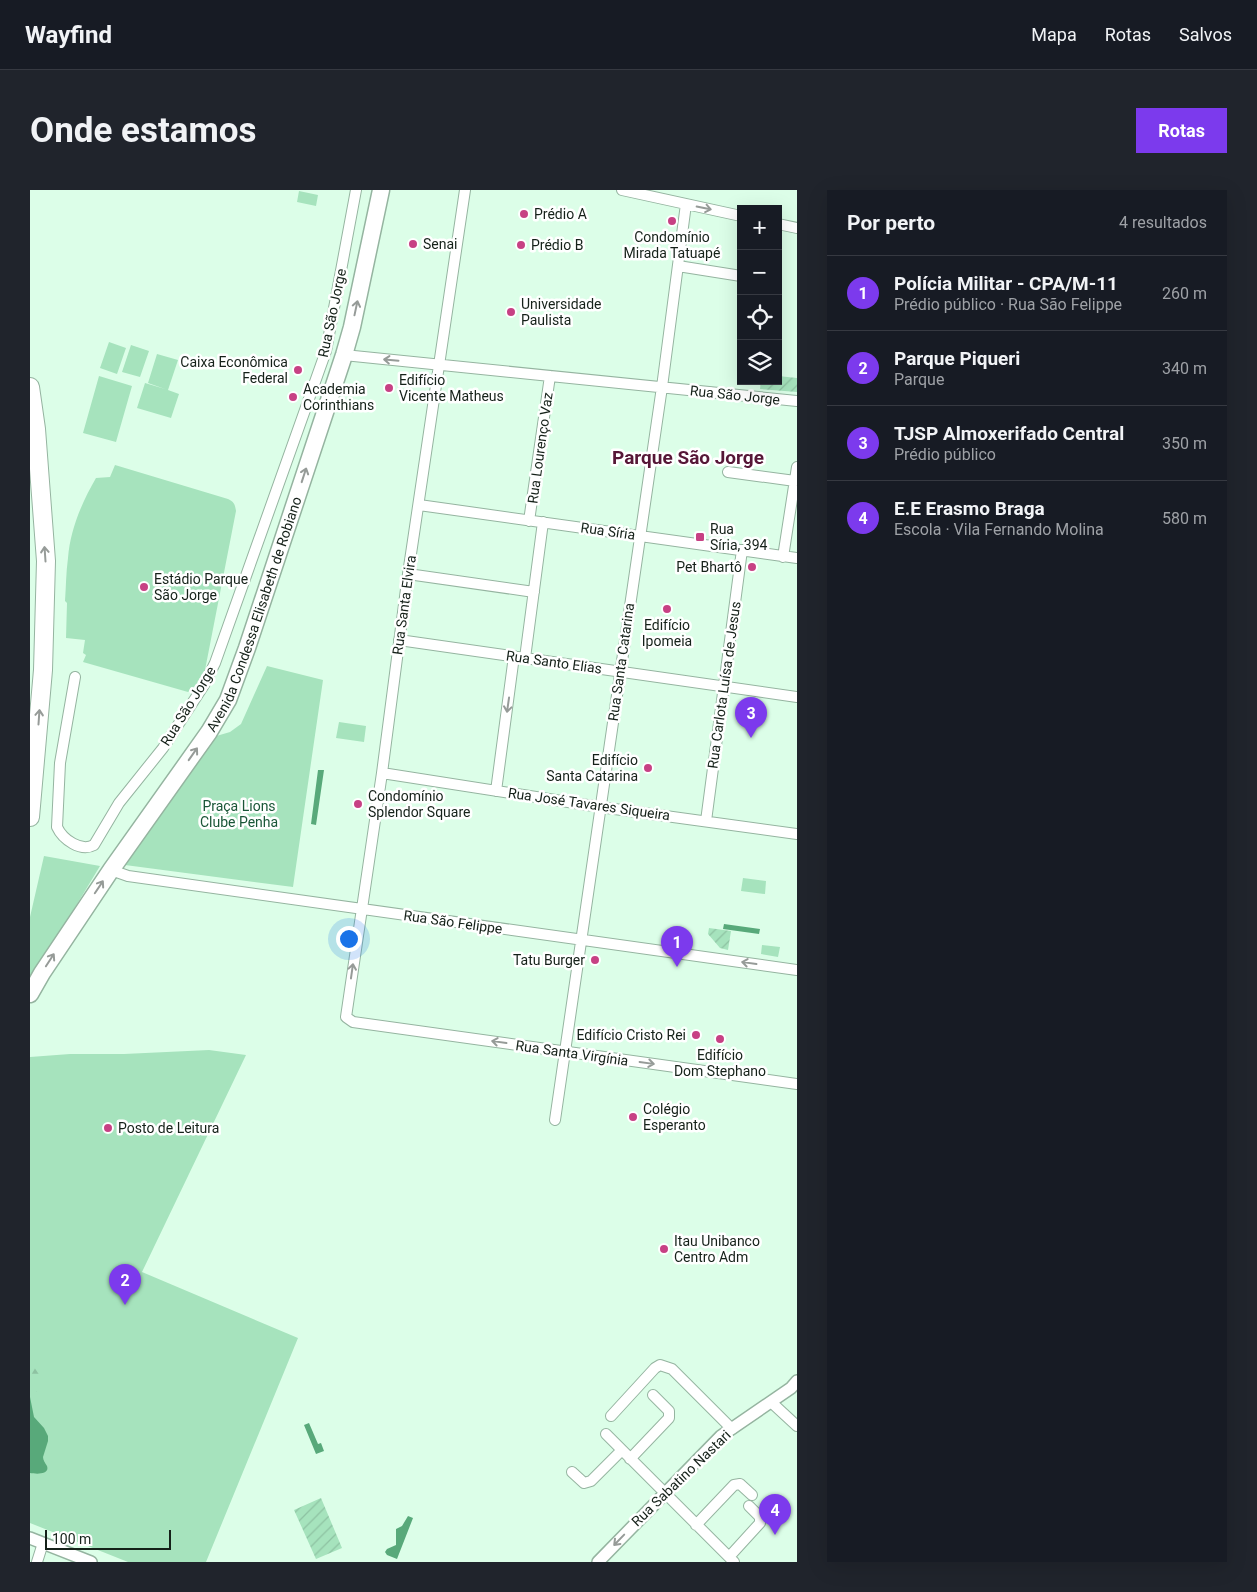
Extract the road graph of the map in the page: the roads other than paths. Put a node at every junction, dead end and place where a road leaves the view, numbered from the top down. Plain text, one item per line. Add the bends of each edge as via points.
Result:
1 (356, 190) edge
2 (381, 190) edge
3 (465, 190) edge
4 (622, 190) edge
5 (649, 193) edge
6 (686, 204) junction
7 (737, 215) edge
8 (782, 225) edge
9 (797, 228) edge
10 (678, 266) junction
11 (737, 275) edge
12 (344, 355) junction
13 (439, 364) junction
14 (550, 376) junction
15 (30, 387) edge
16 (662, 387) junction
17 (797, 401) edge
18 (797, 467) edge
19 (728, 472) dead end
20 (795, 481) junction
21 (418, 505) junction
22 (529, 521) junction
23 (544, 522) junction
24 (640, 535) junction
25 (742, 550) junction
26 (783, 556) junction
27 (797, 558) edge
28 (408, 574) junction
29 (534, 592) junction
30 (399, 640) junction
31 (520, 657) junction
32 (620, 671) junction
33 (75, 677) dead end
34 (724, 687) junction
35 (797, 697) edge
36 (382, 773) junction
37 (496, 791) junction
38 (600, 807) junction
39 (30, 817) edge
40 (706, 820) junction
41 (797, 834) edge
42 (111, 870) junction
43 (361, 909) junction
44 (581, 940) junction
45 (797, 970) edge
46 (30, 994) edge
47 (348, 1019) joint
48 (564, 1052) junction
49 (797, 1084) edge
50 (555, 1120) dead end
51 (797, 1381) edge
52 (654, 1395) dead end
53 (771, 1402) junction
54 (611, 1416) dead end
55 (797, 1426) edge
56 (732, 1429) junction
57 (606, 1434) dead end
58 (622, 1450) junction
59 (630, 1459) junction
60 (572, 1472) dead end
61 (665, 1492) junction
62 (752, 1495) dead end
63 (749, 1506) dead end
64 (696, 1525) junction
65 (30, 1538) edge
66 (43, 1543) junction
67 (731, 1560) edge
68 (36, 1562) edge
69 (91, 1562) edge
70 (598, 1562) edge

1 - 33 street, Rua São Jorge via 326,351 215,663 163,748 119,803 89,848 66,840 57,828 60,763
12 -> 2 highway, Avenida Condessa Elisabeth de Robiano
3 - 13 street, Rua Santa Elvira
4 - 5 street
5 - 6 street
6 -> 7 street
6 - 10 street, Rua Santa Catarina
8 - 9 street
10 - 11 street
10 - 16 street, Rua Santa Catarina
13 -> 12 street, Rua São Jorge
42 -> 12 highway, Avenida Condessa Elisabeth de Robiano via 228,700
13 - 14 street, Rua São Jorge
13 - 21 street, Rua Santa Elvira
14 - 16 street, Rua São Jorge
14 - 22 street, Rua Lourenço Vaz
39 -> 15 highway via 43,670 46,561
16 - 17 street, Rua São Jorge
16 - 24 street, Rua Santa Catarina
18 - 20 street
19 - 20 street
20 - 26 street
21 - 22 street, Rua Síria
21 - 28 street, Rua Santa Elvira
22 - 23 street, Rua Síria
23 - 24 street, Rua Síria
23 - 29 street
24 - 25 street, Rua Síria
24 - 32 street, Rua Santa Catarina
25 - 26 street, Rua Síria
25 - 34 street, Rua Carlota Luísa de Jesus
26 - 27 street, Rua Síria
28 - 29 street
28 - 30 street, Rua Santa Elvira
29 - 31 street
30 - 31 street, Rua Santo Elias
30 - 36 street, Rua Santa Elvira
31 - 32 street, Rua Santo Elias
31 -> 37 street
32 - 34 street, Rua Santo Elias
32 - 38 street, Rua Santa Catarina
34 - 35 street, Rua Santo Elias
34 - 40 street, Rua Carlota Luísa de Jesus
36 - 37 street, Rua José Tavares Siqueira
36 - 43 street, Rua Santa Elvira
37 - 38 street, Rua José Tavares Siqueira
38 - 40 street, Rua José Tavares Siqueira
38 - 44 street, Rua Santa Catarina
40 - 41 street, Rua José Tavares Siqueira
42 - 43 street, Rua São Felippe via 128,876
46 -> 42 highway, Avenida Condessa Elisabeth de Robiano
43 - 44 street, Rua São Felippe
47 -> 43 street, Rua Santa Elvira via 346,1012
45 -> 44 street, Rua São Felippe
44 - 48 street, Rua Santa Catarina
48 -> 47 street, Rua Santa Virgínia
48 -> 49 street, Rua Santa Virgínia
48 - 50 street, Rua Santa Catarina
51 - 53 street, Rua Sabatino Nastari
52 - 59 street via 669,1412 669,1418
53 - 55 street
53 - 56 street, Rua Sabatino Nastari
54 - 56 street via 660,1365 672,1369
56 - 61 street, Rua Sabatino Nastari
57 - 58 street
58 - 59 street
58 - 60 street via 592,1481 584,1483
59 - 61 street
61 - 64 street
61 -> 70 street, Rua Sabatino Nastari
62 - 64 street via 740,1484 734,1485
63 - 67 street via 760,1517 760,1523
64 - 67 street
65 - 66 street
66 - 68 street
66 - 69 street

